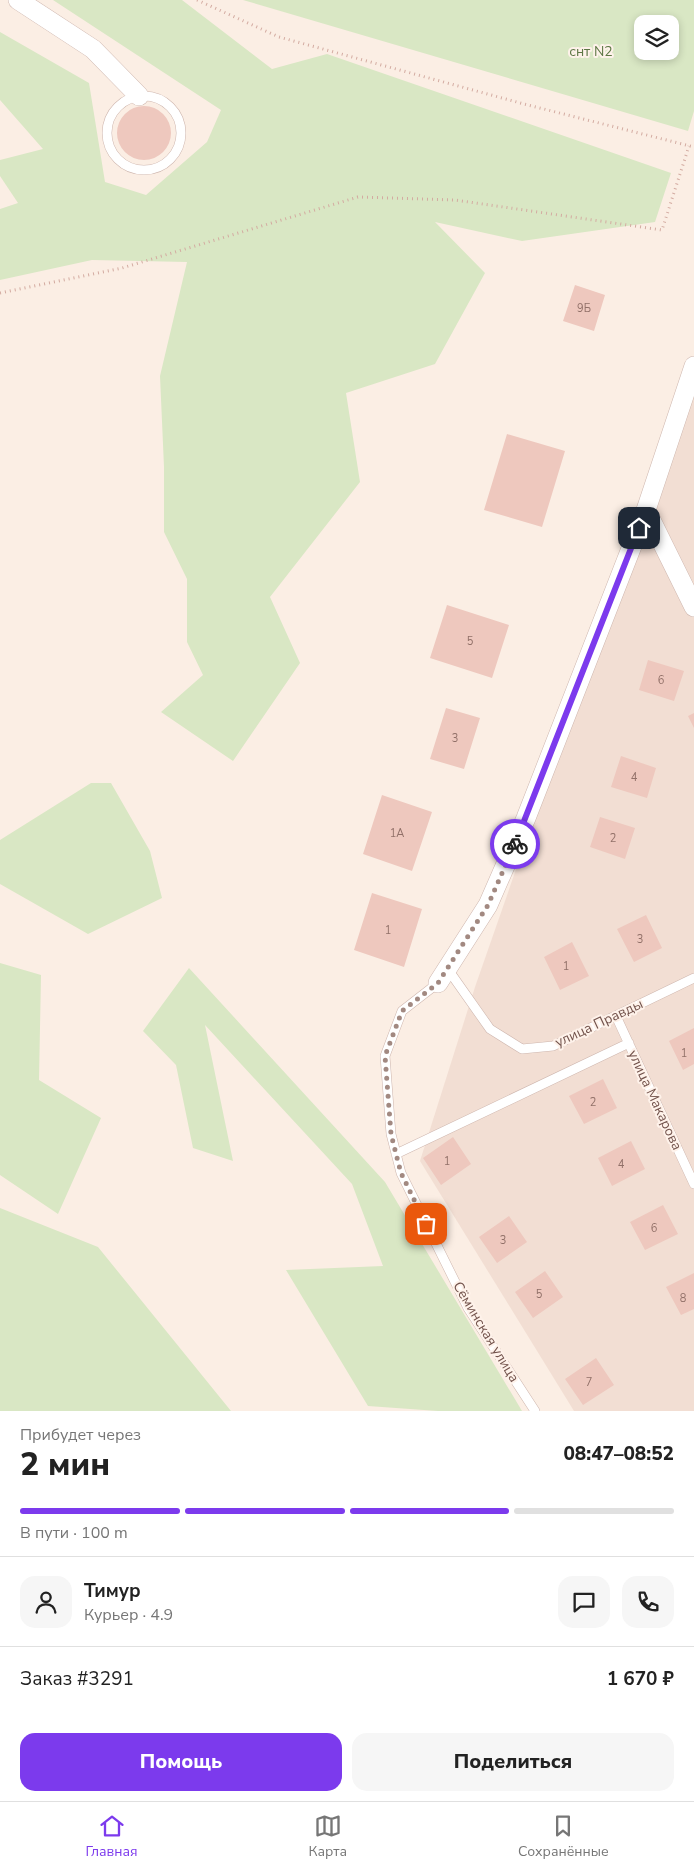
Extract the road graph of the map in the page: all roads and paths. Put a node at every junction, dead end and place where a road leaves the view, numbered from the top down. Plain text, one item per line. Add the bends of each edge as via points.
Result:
1 (18, 0) edge
2 (197, 0) edge
3 (139, 96) junction
4 (689, 146) junction
5 (694, 147) edge
6 (0, 293) edge
7 (694, 366) edge
8 (646, 510) junction
9 (694, 608) edge
10 (442, 975) junction
11 (694, 978) edge
12 (616, 1016) junction
13 (629, 1044) junction
14 (396, 1154) junction
15 (694, 1184) edge
16 (535, 1411) edge

1 - 3 street via 92,49
2 - 4 path via 279,37
3 - 3 lane via 166,102 181,127 180,142 173,156 163,165 149,170 121,163 107,139 108,124 114,111 125,101
4 - 5 path
4 - 6 path via 662,230 455,200 358,197 122,268
7 - 8 street
8 - 9 street
8 - 10 street via 504,870 488,905
10 - 12 lane, улица Правды via 490,1029 522,1049 553,1046
10 - 14 lane, Сёминская улица via 402,1011 385,1056 391,1134
11 - 12 lane, улица Правды
12 - 13 lane, улица Макарова
13 - 14 lane
13 - 15 lane, улица Макарова
14 - 16 lane, Сёминская улица via 401,1173 468,1308

